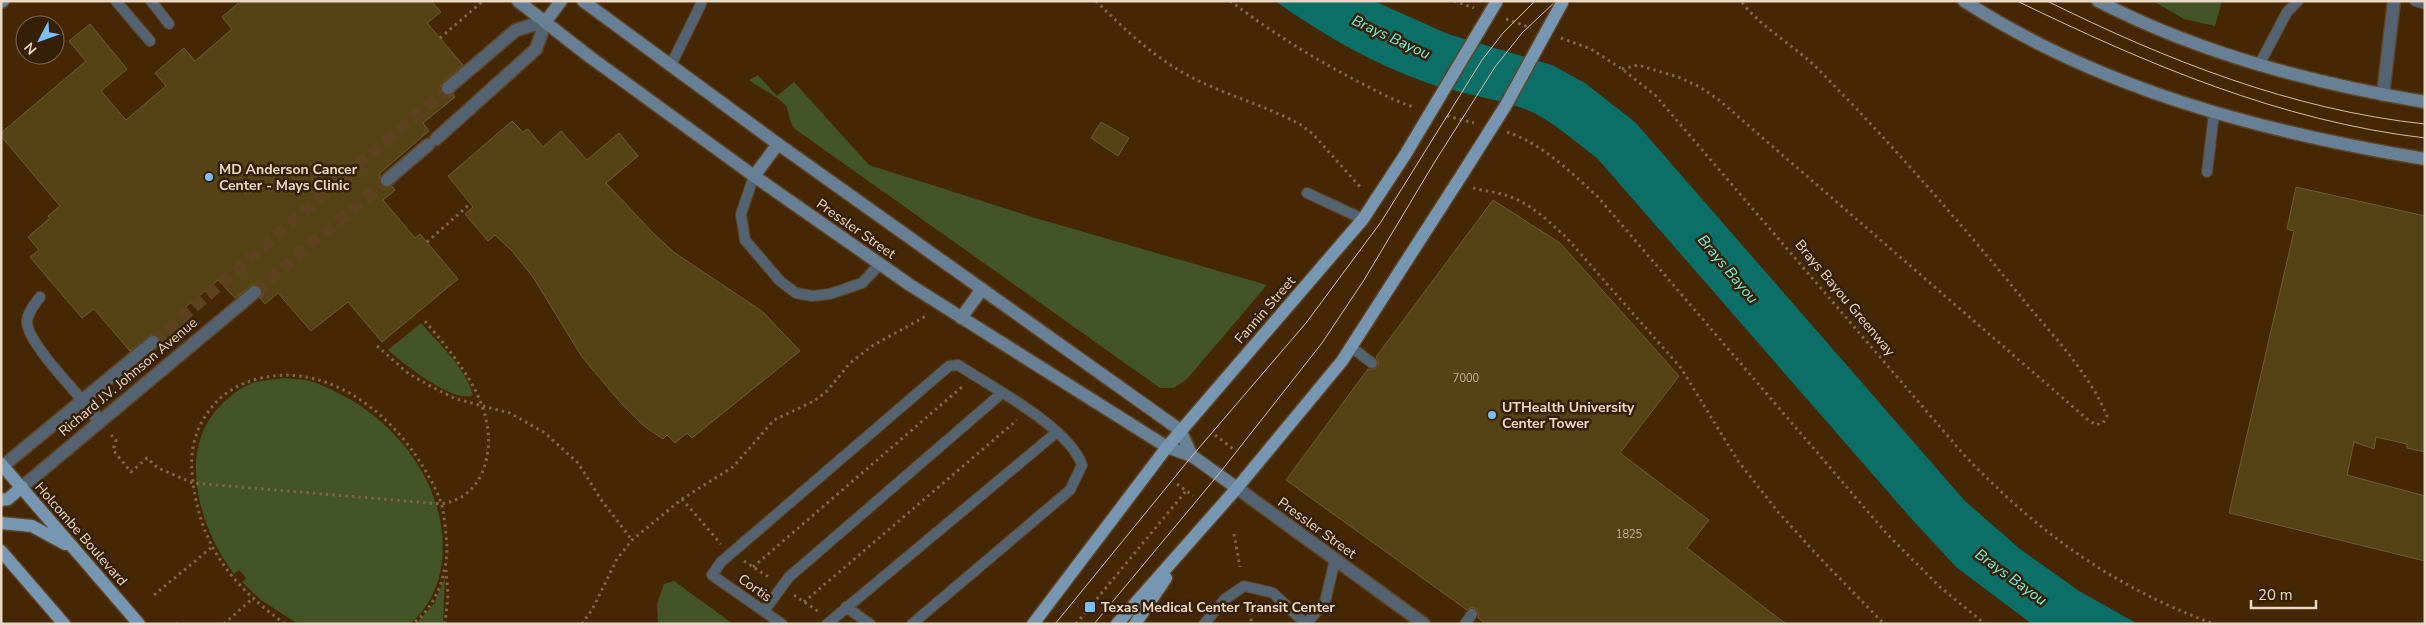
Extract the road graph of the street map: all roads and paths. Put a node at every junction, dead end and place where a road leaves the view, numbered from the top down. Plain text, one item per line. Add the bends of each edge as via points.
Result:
1 (116, 1) edge
2 (150, 1) edge
3 (483, 1) edge
4 (518, 1) edge
5 (561, 1) edge
6 (583, 1) edge
7 (1096, 1) edge
8 (1230, 1) edge
9 (1454, 1) edge
10 (1498, 1) edge
11 (1564, 1) edge
12 (1741, 1) edge
13 (1964, 1) edge
14 (2098, 1) edge
15 (2298, 1) edge
16 (2394, 1) edge
17 (2415, 1) edge
18 (702, 4) dead end
19 (2425, 4) edge
20 (1481, 11) dead end
21 (1500, 17) dead end
22 (546, 21) junction
23 (169, 24) dead end
24 (1536, 30) dead end
25 (1554, 36) dead end
26 (440, 38) dead end
27 (150, 41) dead end
28 (671, 65) junction
29 (2259, 65) junction
30 (1622, 69) junction
31 (448, 88) tunnel mouth
32 (2382, 95) junction
33 (2425, 102) edge
34 (1420, 109) dead end
35 (1438, 114) dead end
36 (2214, 114) junction
37 (1482, 126) dead end
38 (1500, 130) dead end
39 (778, 144) junction
40 (2425, 159) edge
41 (2207, 172) dead end
42 (754, 176) junction
43 (387, 180) tunnel mouth
44 (1456, 187) junction
45 (1307, 193) dead end
46 (1375, 202) junction
47 (470, 204) dead end
48 (1363, 219) junction
49 (427, 242) dead end
50 (880, 264) junction
51 (982, 289) junction
52 (255, 292) tunnel mouth
53 (40, 297) dead end
54 (944, 307) junction
55 (962, 318) junction
56 (424, 320) dead end
57 (152, 342) tunnel mouth
58 (377, 346) dead end
59 (1351, 347) junction
60 (1372, 363) dead end
61 (975, 376) junction
62 (1002, 393) junction
63 (82, 400) junction
64 (482, 406) junction
65 (1029, 410) junction
66 (99, 420) junction
67 (1180, 430) junction
68 (1057, 432) junction
69 (1215, 435) dead end
70 (1167, 447) junction
71 (1233, 449) dead end
72 (1192, 456) junction
73 (2, 465) edge
74 (193, 483) junction
75 (1177, 484) dead end
76 (22, 487) junction
77 (1237, 488) junction
78 (1186, 491) junction
79 (1193, 496) dead end
80 (682, 499) junction
81 (1, 500) edge
82 (442, 504) junction
83 (1, 523) edge
84 (1197, 533) junction
85 (1234, 534) dead end
86 (632, 540) junction
87 (212, 547) junction
88 (74, 550) junction
89 (1, 551) edge
90 (731, 552) junction
91 (1335, 560) junction
92 (753, 567) junction
93 (1240, 567) dead end
94 (446, 568) junction
95 (782, 586) junction
96 (1063, 586) junction
97 (154, 594) dead end
98 (252, 599) junction
99 (804, 602) junction
100 (1248, 606) dead end
101 (846, 607) junction
102 (764, 611) junction
103 (1472, 614) dead end
104 (829, 622) edge
105 (64, 624) edge
106 (139, 624) edge
107 (224, 624) edge
108 (285, 624) edge
109 (412, 624) edge
110 (446, 624) edge
111 (582, 624) edge
112 (782, 624) edge
113 (870, 624) edge
114 (912, 624) edge
115 (1026, 624) edge
116 (1033, 624) edge
117 (1076, 624) edge
118 (1117, 624) edge
119 (1135, 624) edge
120 (1204, 624) edge
121 (1252, 624) edge
122 (1306, 624) edge
123 (1424, 624) edge
124 (1465, 624) edge
125 (1884, 624) edge
126 (1985, 624) edge
127 (2214, 624) edge

1 - 27 lane
2 - 23 lane
3 - 26 path
4 - 22 street, Pressler Street
5 - 22 street
6 - 28 street, Pressler Street
7 - 46 path via 1143,45 1198,81 1301,125
8 - 34 path via 1306,54
9 - 20 path
10 - 46 main road, Fannin Street, bridge
11 - 44 main road, bridge
12 - 30 path via 1813,64 1871,123 1983,250 2076,364 2103,406 2107,416 2103,423 2096,425 2087,419 1719,100 1678,77 1638,65
13 - 36 street via 2042,47 2131,85
14 - 29 street via 2209,50
15 - 29 lane via 2287,12
16 - 32 street
17 - 19 lane
18 - 28 lane
21 - 24 path
22 - 31 street via 516,30
22 - 42 street, Pressler Street via 590,57
22 - 43 street via 536,49
25 - 30 path, Brays Bayou Greenway via 1591,49
28 - 39 street, Pressler Street
29 - 32 street
30 - 127 path, Brays Bayou Greenway via 1655,95 1683,125 1965,456 1999,491 2042,529 2093,566 2146,595
32 - 33 street
35 - 37 path
36 - 40 street via 2290,134
36 - 41 lane
38 - 126 path via 1534,145 1564,165 1597,196 1887,534 1940,587
39 - 42 street
39 - 51 street, Pressler Street
42 - 50 street, Pressler Street
42 - 50 lane via 741,214 745,240 780,281 796,293 812,296 830,294 862,283
44 - 59 main road
44 - 125 path via 1521,201 1565,236 1681,368 1738,461 1779,513
45 - 48 lane
46 - 48 main road, Fannin Street
47 - 49 path
48 - 67 main road, Fannin Street
50 - 54 street, Pressler Street
51 - 55 street
51 - 67 street, Pressler Street
52 - 66 street, Richard J.V. Johnson Avenue
53 - 63 lane via 31,308 28,322 37,346
54 - 55 street, Pressler Street
54 - 80 path via 872,346 850,363 828,391 814,402 774,420 733,467
55 - 70 street, Pressler Street
56 - 64 path via 462,367
57 - 63 street, Richard J.V. Johnson Avenue
58 - 64 path via 409,374 456,399
59 - 60 lane
59 - 77 main road
61 - 62 lane
61 - 90 lane via 958,365 949,366
61 - 92 path
62 - 65 lane
62 - 95 lane
63 - 66 street
63 - 73 street, Richard J.V. Johnson Avenue
64 - 82 path via 488,428 488,446 481,476 463,497
64 - 86 path via 510,413 530,423 566,451
65 - 68 lane
65 - 99 path
66 - 74 path via 116,440 112,450 132,472 147,458 158,468
66 - 76 street, Richard J.V. Johnson Avenue
67 - 70 main road, Fannin Street
67 - 72 street, Pressler Street
68 - 101 lane
68 - 114 lane via 1079,455 1082,465 1070,490
69 - 71 path
70 - 72 street, Pressler Street
70 - 96 main road, Fannin Street
72 - 77 street, Pressler Street
73 - 76 main road, Holcombe Boulevard
74 - 82 path
74 - 82 path via 194,444 201,422 214,403 225,392 245,382 284,374 298,375 331,384 358,397 382,416 414,452
74 - 87 path via 202,526
75 - 78 path
76 - 81 main road via 8,499
76 - 88 main road, Holcombe Boulevard
77 - 84 main road
77 - 91 street, Pressler Street
78 - 79 path
78 - 117 path
80 - 86 path
80 - 90 path via 718,542
82 - 94 path
83 - 88 main road via 32,526
84 - 118 main road
84 - 119 main road
85 - 93 path
86 - 111 path via 617,559
87 - 97 path
87 - 98 path
88 - 106 main road, Holcombe Boulevard
89 - 105 main road
90 - 92 path
90 - 102 lane, Cortis via 712,575
91 - 122 lane via 1325,602
91 - 123 street, Pressler Street
92 - 95 path
94 - 109 path via 431,603
94 - 110 path
95 - 99 path
95 - 102 lane
96 - 115 main road
96 - 116 main road, Fannin Street
98 - 107 path
98 - 108 path
99 - 104 path
100 - 121 path
101 - 104 lane
101 - 113 lane
102 - 112 lane, Cortis
103 - 124 lane
120 - 122 lane via 1225,599 1244,586 1273,593

